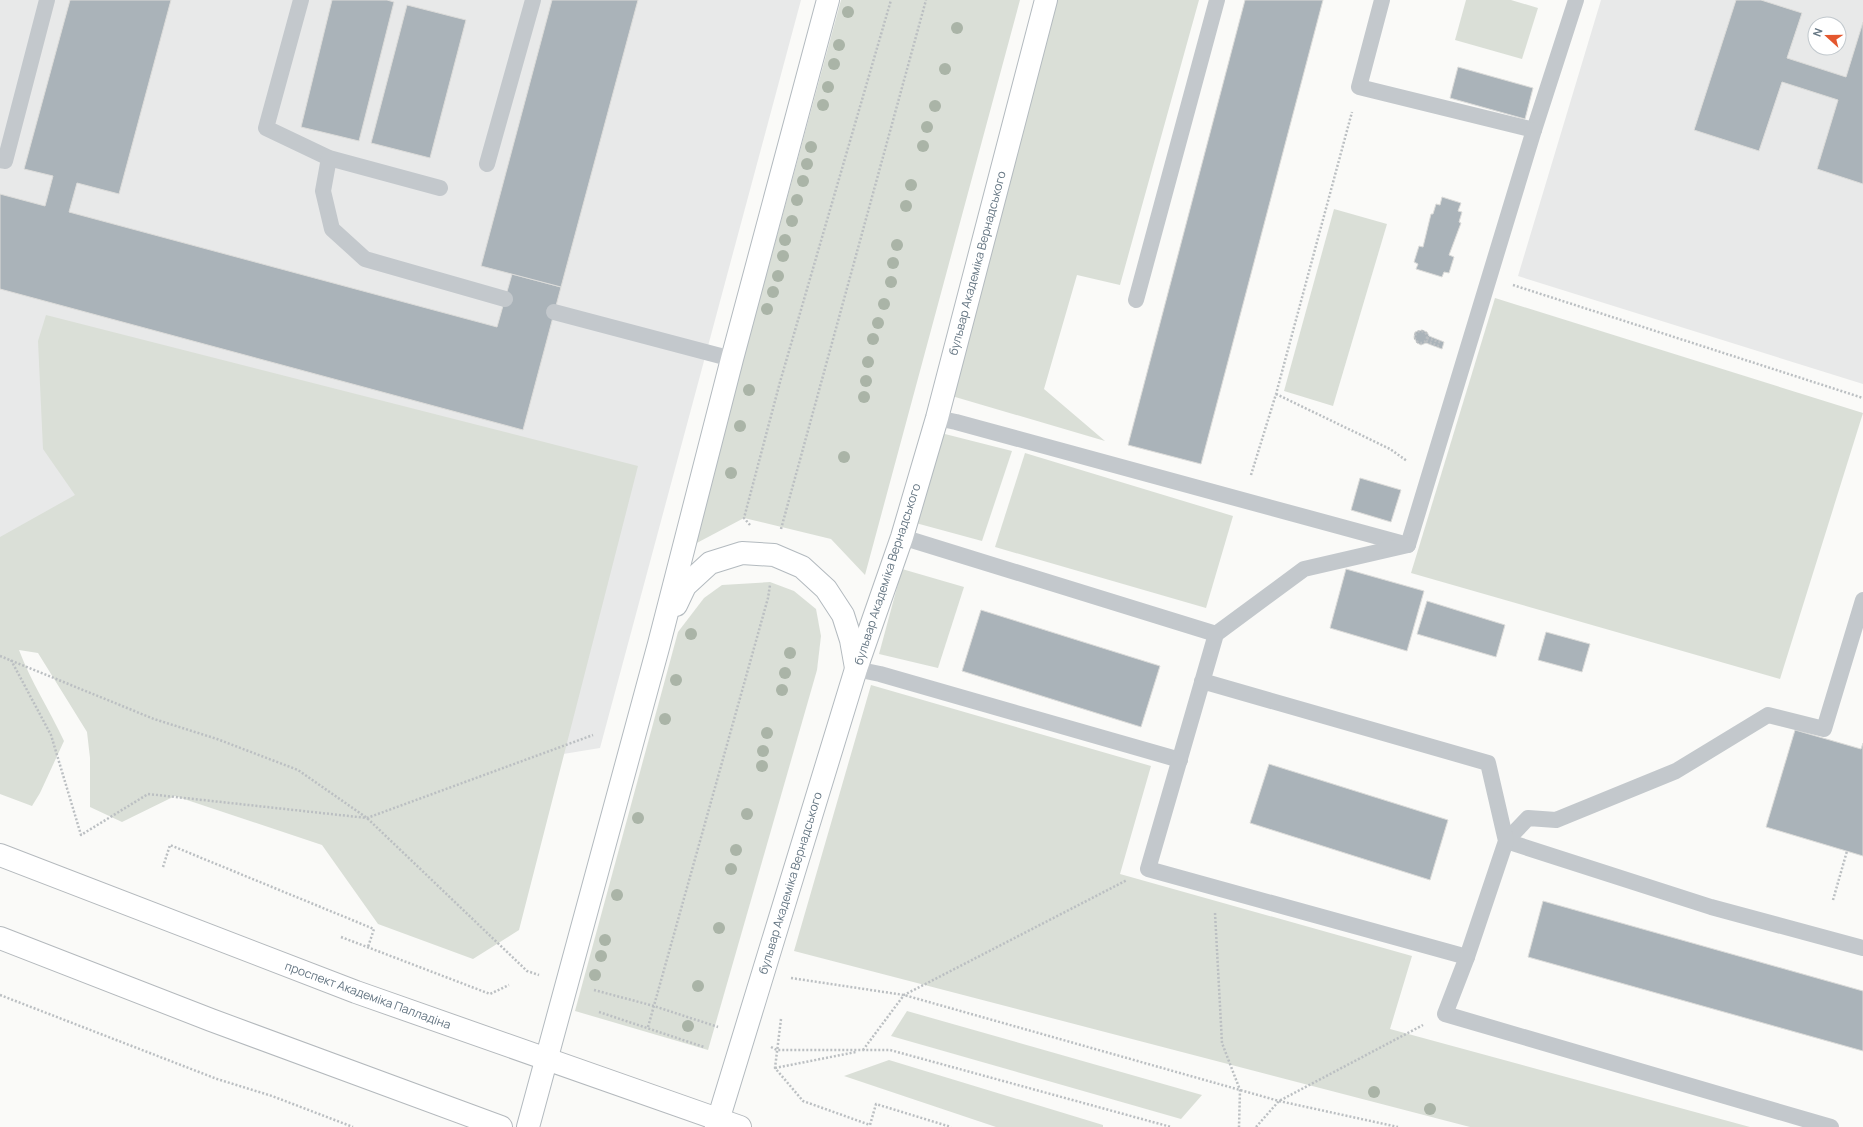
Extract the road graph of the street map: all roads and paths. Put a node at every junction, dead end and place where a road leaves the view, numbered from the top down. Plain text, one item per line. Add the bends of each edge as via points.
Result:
1 (48, 0) edge
2 (300, 0) edge
3 (532, 0) edge
4 (828, 0) edge
5 (891, 0) edge
6 (926, 0) edge
7 (1046, 0) edge
8 (1217, 0) edge
9 (1382, 0) edge
10 (1576, 0) edge
11 (1359, 86) junction
12 (1534, 130) junction
13 (329, 158) junction
14 (0, 160) edge
15 (487, 164) dead end
16 (440, 188) dead end
17 (1489, 278) junction
18 (505, 299) dead end
19 (1136, 300) dead end
20 (554, 312) dead end
21 (1427, 338) junction
22 (1426, 341) junction
23 (1446, 344) dead end
24 (1442, 347) dead end
25 (732, 360) junction
26 (1276, 394) junction
27 (1863, 398) edge
28 (936, 418) junction
29 (1429, 475) junction
30 (1244, 500) junction
31 (744, 518) dead end
32 (902, 537) junction
33 (1408, 545) junction
34 (774, 554) junction
35 (1863, 600) edge
36 (1216, 634) junction
37 (659, 644) junction
38 (0, 656) edge
39 (10, 660) junction
40 (856, 669) junction
41 (1202, 681) junction
42 (593, 735) dead end
43 (1180, 760) junction
44 (367, 818) junction
45 (1506, 841) junction
46 (1847, 851) dead end
47 (0, 855) edge
48 (163, 866) dead end
49 (1148, 869) junction
50 (1213, 887) junction
51 (1833, 900) dead end
52 (341, 937) dead end
53 (0, 938) edge
54 (368, 947) junction
55 (1863, 948) edge
56 (1467, 957) junction
57 (527, 971) dead end
58 (566, 983) junction
59 (509, 985) dead end
60 (0, 995) edge
61 (654, 1006) junction
62 (599, 1012) dead end
63 (782, 1013) dead end
64 (1445, 1014) junction
65 (648, 1027) junction
66 (717, 1027) dead end
67 (704, 1047) dead end
68 (777, 1050) junction
69 (863, 1050) junction
70 (545, 1058) junction
71 (775, 1068) junction
72 (717, 1123) edge
73 (352, 1127) edge
74 (501, 1127) edge
75 (528, 1127) edge
76 (740, 1127) edge
77 (951, 1127) edge
78 (1171, 1127) edge
79 (1239, 1127) edge
80 (1256, 1127) edge
81 (1831, 1127) edge

1 - 14 lane via 4,161
2 - 13 lane via 266,128
3 - 15 lane
4 - 25 main road
5 - 31 path via 780,382
6 - 34 path
7 - 28 main road, бульвар Академіка Вернадського
8 - 19 lane
9 - 11 lane
10 - 12 lane
11 - 12 lane
11 - 26 path
12 - 17 lane
13 - 16 lane
13 - 18 lane via 323,191 332,229 365,259
17 - 27 path
17 - 29 lane
20 - 25 lane
21 - 22 path
21 - 22 path via 1423,331 1416,334 1416,342
21 - 23 path
22 - 24 path
25 - 37 main road
26 - 29 path via 1390,449
26 - 30 path
28 - 30 lane
28 - 32 main road, бульвар Академіка Вернадського
29 - 33 lane
30 - 33 lane
32 - 36 lane
32 - 40 main road, бульвар Академіка Вернадського
33 - 36 lane via 1304,569
34 - 37 main road via 742,553 710,563 685,586
34 - 40 main road via 802,567 826,589 843,615
34 - 61 path via 768,598
35 - 45 lane via 1824,729 1768,714 1676,771 1556,820 1528,818
36 - 41 lane
37 - 58 main road
38 - 39 path
39 - 44 path via 154,719 217,739 298,770
39 - 44 path via 51,735 81,835 148,794
40 - 43 lane
40 - 72 main road, бульвар Академіка Вернадського
41 - 43 lane
41 - 45 lane via 1488,763
42 - 44 path
43 - 49 lane
44 - 57 path
45 - 55 lane via 1711,906
45 - 56 lane
46 - 51 path
47 - 70 main road, проспект Академіка Палладіна via 356,992
48 - 54 path via 170,845 374,929
49 - 50 lane
49 - 69 path via 904,995
50 - 56 lane
50 - 79 path via 1222,1043 1240,1090
52 - 54 path
53 - 74 main road via 211,1020
54 - 59 path via 490,994
56 - 64 lane
58 - 61 path
58 - 70 main road
60 - 73 path via 217,1079 272,1096
61 - 65 path
61 - 66 path
62 - 65 path
63 - 68 path
64 - 80 path via 1279,1101
64 - 81 lane
65 - 67 path
68 - 69 path
68 - 71 path
69 - 71 path
69 - 78 path via 890,1050
70 - 72 main road, проспект Академіка Палладіна
70 - 75 main road
71 - 77 path via 803,1101 870,1125 876,1104
72 - 76 main road, проспект Академіка Палладіна

